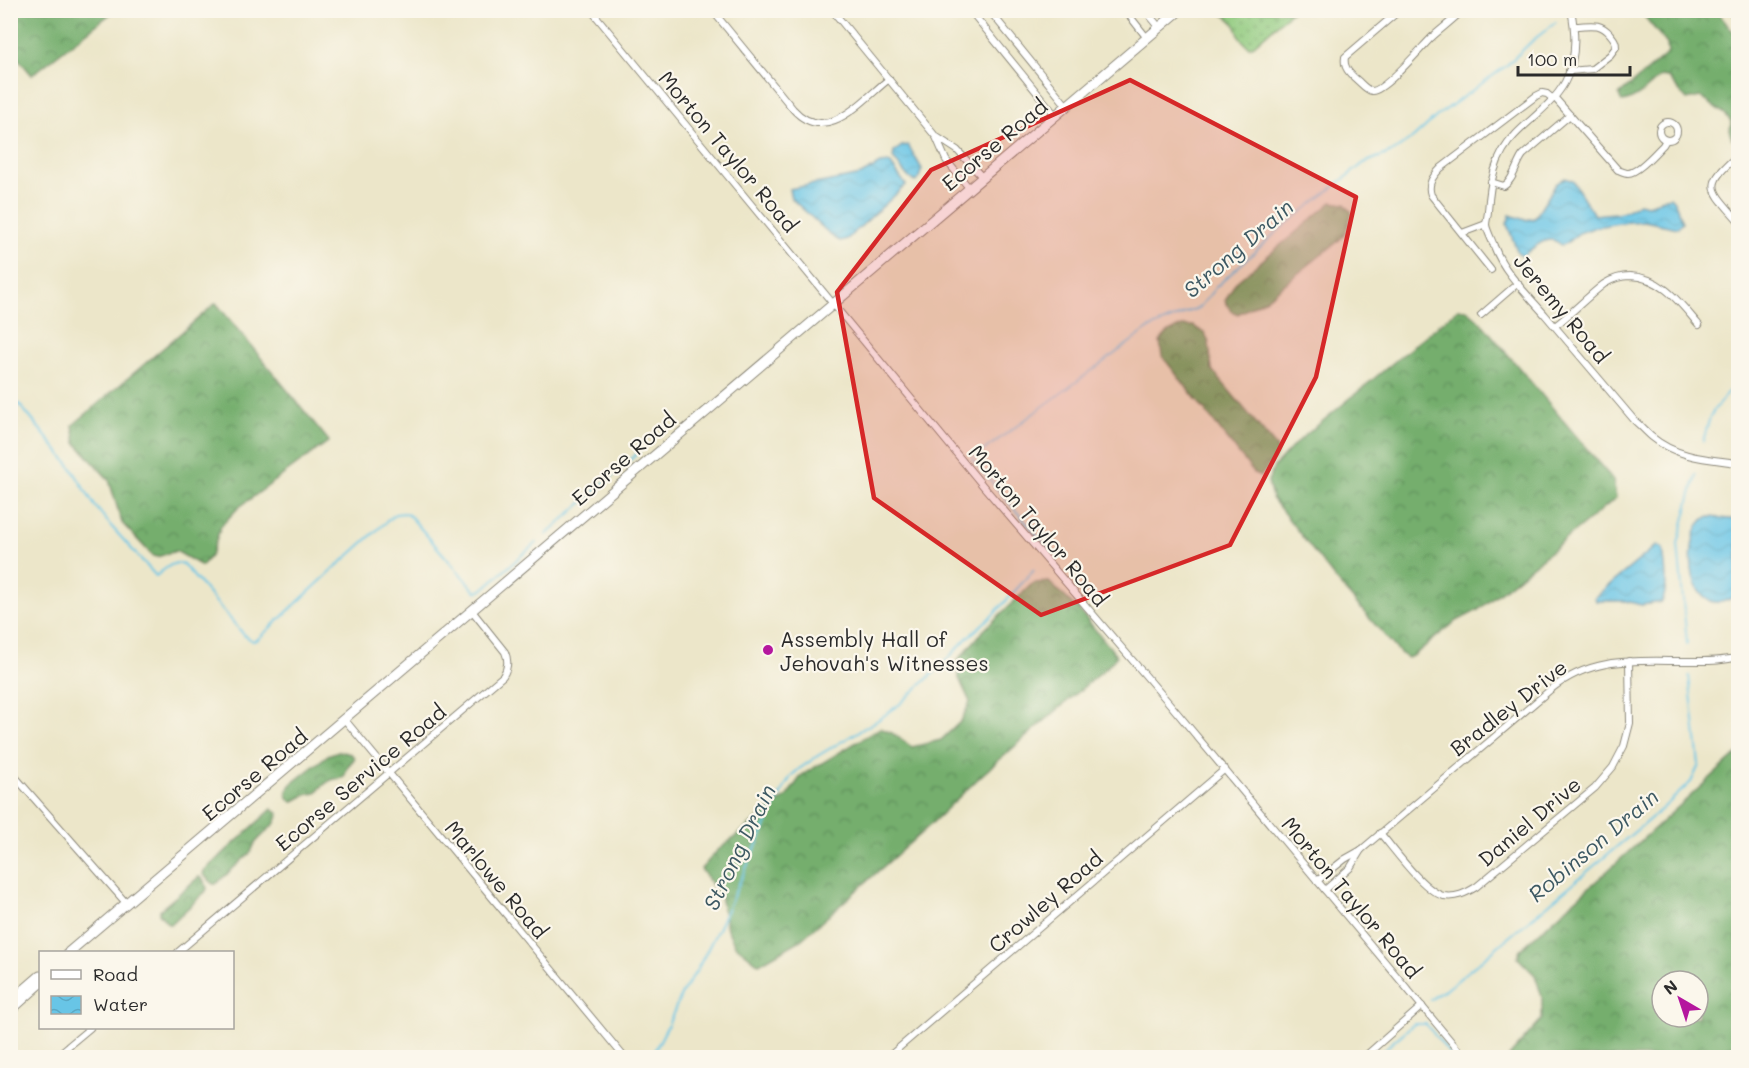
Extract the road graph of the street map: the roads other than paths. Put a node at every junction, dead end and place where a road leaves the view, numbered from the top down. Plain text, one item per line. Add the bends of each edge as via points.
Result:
1 (591, 10) edge
2 (712, 10) edge
3 (832, 10) edge
4 (970, 10) edge
5 (989, 10) edge
6 (1125, 10) edge
7 (1145, 10) edge
8 (1180, 10) edge
9 (1400, 10) edge
10 (1463, 10) edge
11 (1571, 10) edge
12 (1730, 10) edge
13 (1738, 20) edge
14 (1574, 26) junction
15 (1160, 28) junction
16 (1148, 38) junction
17 (1569, 71) junction
18 (889, 79) junction
19 (1554, 98) junction
20 (1067, 106) junction
21 (1570, 115) junction
22 (1056, 116) junction
23 (936, 137) junction
24 (1666, 140) dead end
25 (1738, 155) edge
26 (983, 178) junction
27 (1491, 182) junction
28 (970, 189) junction
29 (1738, 220) edge
30 (1486, 224) junction
31 (1462, 233) junction
32 (1491, 270) dead end
33 (1518, 283) junction
34 (834, 303) junction
35 (1481, 315) dead end
36 (1699, 326) dead end
37 (1555, 327) junction
38 (1738, 463) edge
39 (473, 612) junction
40 (1738, 657) edge
41 (1629, 662) junction
42 (345, 720) junction
43 (1225, 769) junction
44 (10, 771) edge
45 (389, 774) junction
46 (1380, 833) junction
47 (1361, 850) junction
48 (1317, 880) junction
49 (1325, 890) junction
50 (127, 904) junction
51 (73, 951) edge
52 (179, 951) edge
53 (39, 977) edge
54 (39, 985) edge
55 (10, 1002) edge
56 (1422, 1006) junction
57 (10, 1011) edge
58 (89, 1029) edge
59 (54, 1058) edge
60 (625, 1058) edge
61 (887, 1058) edge
62 (1363, 1058) edge
63 (1466, 1058) edge

1 - 34 street, Morton Taylor Road
2 - 18 street via 793,109 809,122 826,124 841,118
3 - 18 street
4 - 22 street
5 - 20 street
6 - 16 street
7 - 15 street
8 - 15 main road, Ecorse Road
9 - 10 street via 1345,57 1349,73 1368,90 1380,88
11 - 14 street, Jeremy Road
12 - 13 street
14 - 17 street, Jeremy Road
14 - 17 street via 1600,26 1615,40 1616,47 1592,69
15 - 16 main road, Ecorse Road
16 - 20 main road, Ecorse Road
17 - 19 street, Jeremy Road
18 - 23 street
19 - 21 street
19 - 27 street, Jeremy Road via 1505,147
19 - 31 street via 1542,93 1536,96 1434,175 1431,195
20 - 22 main road, Ecorse Road
21 - 24 street via 1624,173 1635,171
21 - 27 street via 1523,155 1509,183 1504,186
22 - 26 main road, Ecorse Road
23 - 26 street via 957,150
23 - 28 street via 946,160
25 - 29 street via 1714,180 1721,200
26 - 28 main road, Ecorse Road
27 - 30 street, Jeremy Road
28 - 34 main road, Ecorse Road
30 - 31 street
30 - 33 street, Jeremy Road via 1499,257
31 - 32 street
33 - 35 street
33 - 37 street, Jeremy Road
34 - 39 main road, Ecorse Road
34 - 43 street, Morton Taylor Road via 984,487
36 - 37 street via 1659,284 1624,276 1604,284
37 - 38 street, Jeremy Road via 1635,421 1658,442 1682,454
39 - 42 main road, Ecorse Road
39 - 45 street, Ecorse Service Road via 505,652 506,672
40 - 41 street, Bradley Drive
41 - 46 street, Bradley Drive via 1594,665 1561,680
41 - 46 street, Daniel Drive via 1630,723 1613,767 1595,788 1476,887 1458,896 1436,893
42 - 45 street, Marlowe Road
42 - 50 main road, Ecorse Road
43 - 48 street, Morton Taylor Road
43 - 61 street, Crowley Road
44 - 50 street
45 - 52 street, Ecorse Service Road
45 - 60 street, Marlowe Road
46 - 47 street, Bradley Drive
47 - 48 street, Bradley Drive
47 - 49 street, Bradley Drive via 1350,868
48 - 49 street, Morton Taylor Road
49 - 56 street, Morton Taylor Road
50 - 51 main road, Ecorse Road
53 - 55 main road
54 - 57 main road
56 - 62 street
56 - 63 street, Morton Taylor Road
58 - 59 street

